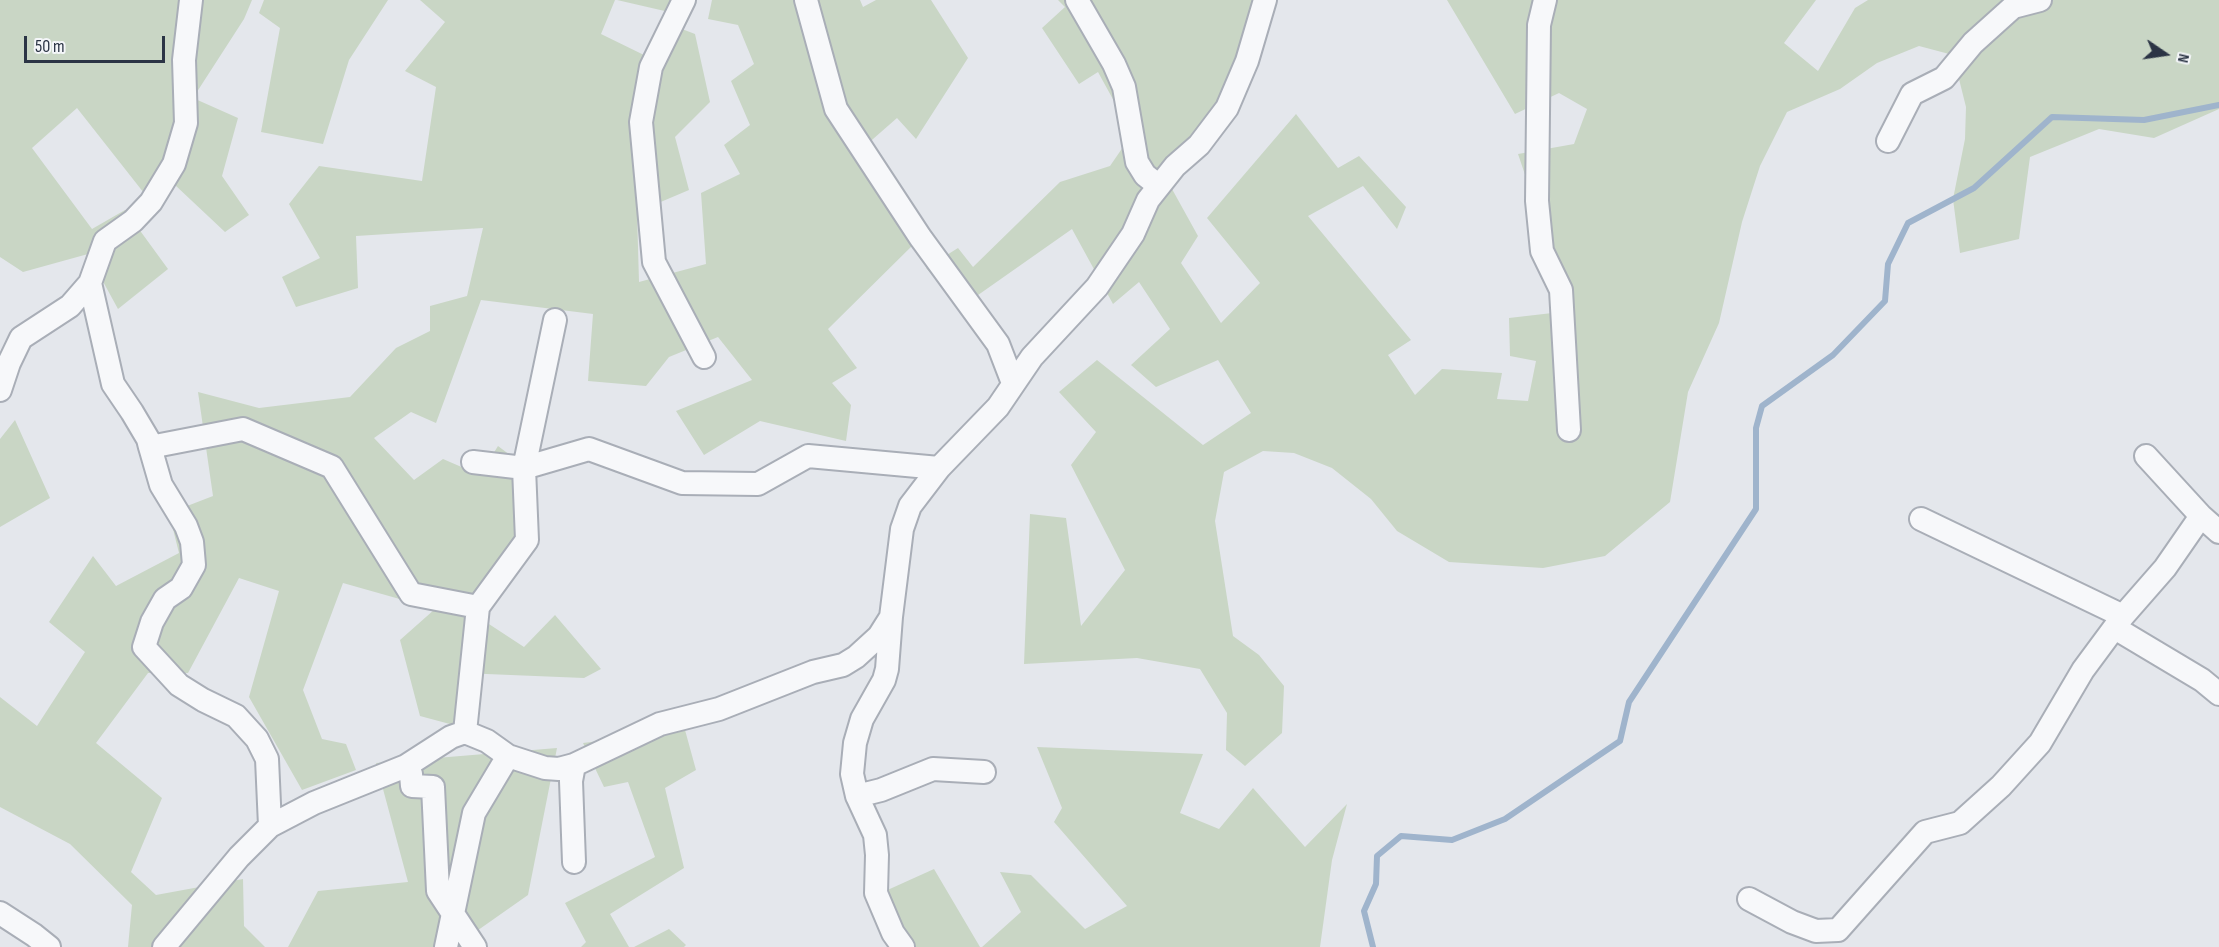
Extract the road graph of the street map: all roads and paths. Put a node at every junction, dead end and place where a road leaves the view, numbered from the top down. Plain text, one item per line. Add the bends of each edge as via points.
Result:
1 (190, 0) edge
2 (684, 0) edge
3 (806, 0) edge
4 (1077, 0) edge
5 (1265, 0) edge
6 (1545, 0) edge
7 (2040, 0) edge
8 (1888, 141) dead end
9 (1159, 186) junction
10 (90, 283) junction
11 (555, 320) dead end
12 (704, 357) dead end
13 (1013, 383) junction
14 (0, 390) edge
15 (1569, 430) dead end
16 (150, 447) junction
17 (2146, 456) dead end
18 (473, 462) dead end
19 (524, 468) junction
20 (939, 468) junction
21 (2200, 516) junction
22 (1921, 519) dead end
23 (2219, 532) edge
24 (478, 607) junction
25 (891, 617) junction
26 (2119, 622) junction
27 (2219, 694) edge
28 (465, 732) junction
29 (508, 756) junction
30 (574, 765) junction
31 (406, 766) junction
32 (984, 772) dead end
33 (857, 796) junction
34 (270, 826) junction
35 (574, 862) dead end
36 (1749, 899) dead end
37 (0, 913) edge
38 (454, 917) junction
39 (1835, 939) edge
40 (49, 947) edge
41 (164, 947) edge
42 (446, 947) edge
43 (475, 947) edge
44 (903, 947) edge

1 - 10 street via 184,60 186,123 174,164 151,202 105,241
2 - 12 street via 651,67 641,122 654,262
3 - 13 street via 836,109 920,237 998,344
4 - 9 street via 1124,87 1137,162 1144,175
5 - 9 street via 1247,61 1227,108 1199,145
6 - 15 street via 1539,25 1537,201 1542,251 1561,290
7 - 8 street via 2013,7 1944,78 1912,94
9 - 13 street via 1097,287
10 - 14 street via 70,306 21,338
10 - 16 street via 113,384
11 - 19 street
13 - 20 street via 998,407
16 - 24 street via 243,429 332,466 411,594
16 - 34 street via 161,485 192,542 194,565 181,588 165,599 144,647 179,685 236,716 257,739 267,759
17 - 21 street
18 - 19 street
19 - 20 street via 589,449 682,483 758,484 808,456
19 - 24 street via 527,540
20 - 25 street via 910,506 902,530
21 - 23 street
21 - 26 street via 2165,568
22 - 26 street
24 - 28 street
25 - 30 street via 879,636 843,665 813,672 719,709 660,724
25 - 33 street via 885,680 862,719 855,743 852,774
26 - 27 street
26 - 39 street via 2083,670 2040,743 1960,823 1925,832
28 - 29 street
28 - 31 street
29 - 30 street via 545,768
29 - 38 street via 474,813
30 - 35 street
31 - 34 street via 314,803
31 - 38 street via 412,786 433,787 438,891
32 - 33 street via 933,769
33 - 44 street via 875,836 876,893
34 - 41 street via 239,856
36 - 39 street
37 - 40 street
38 - 42 street
38 - 43 street

